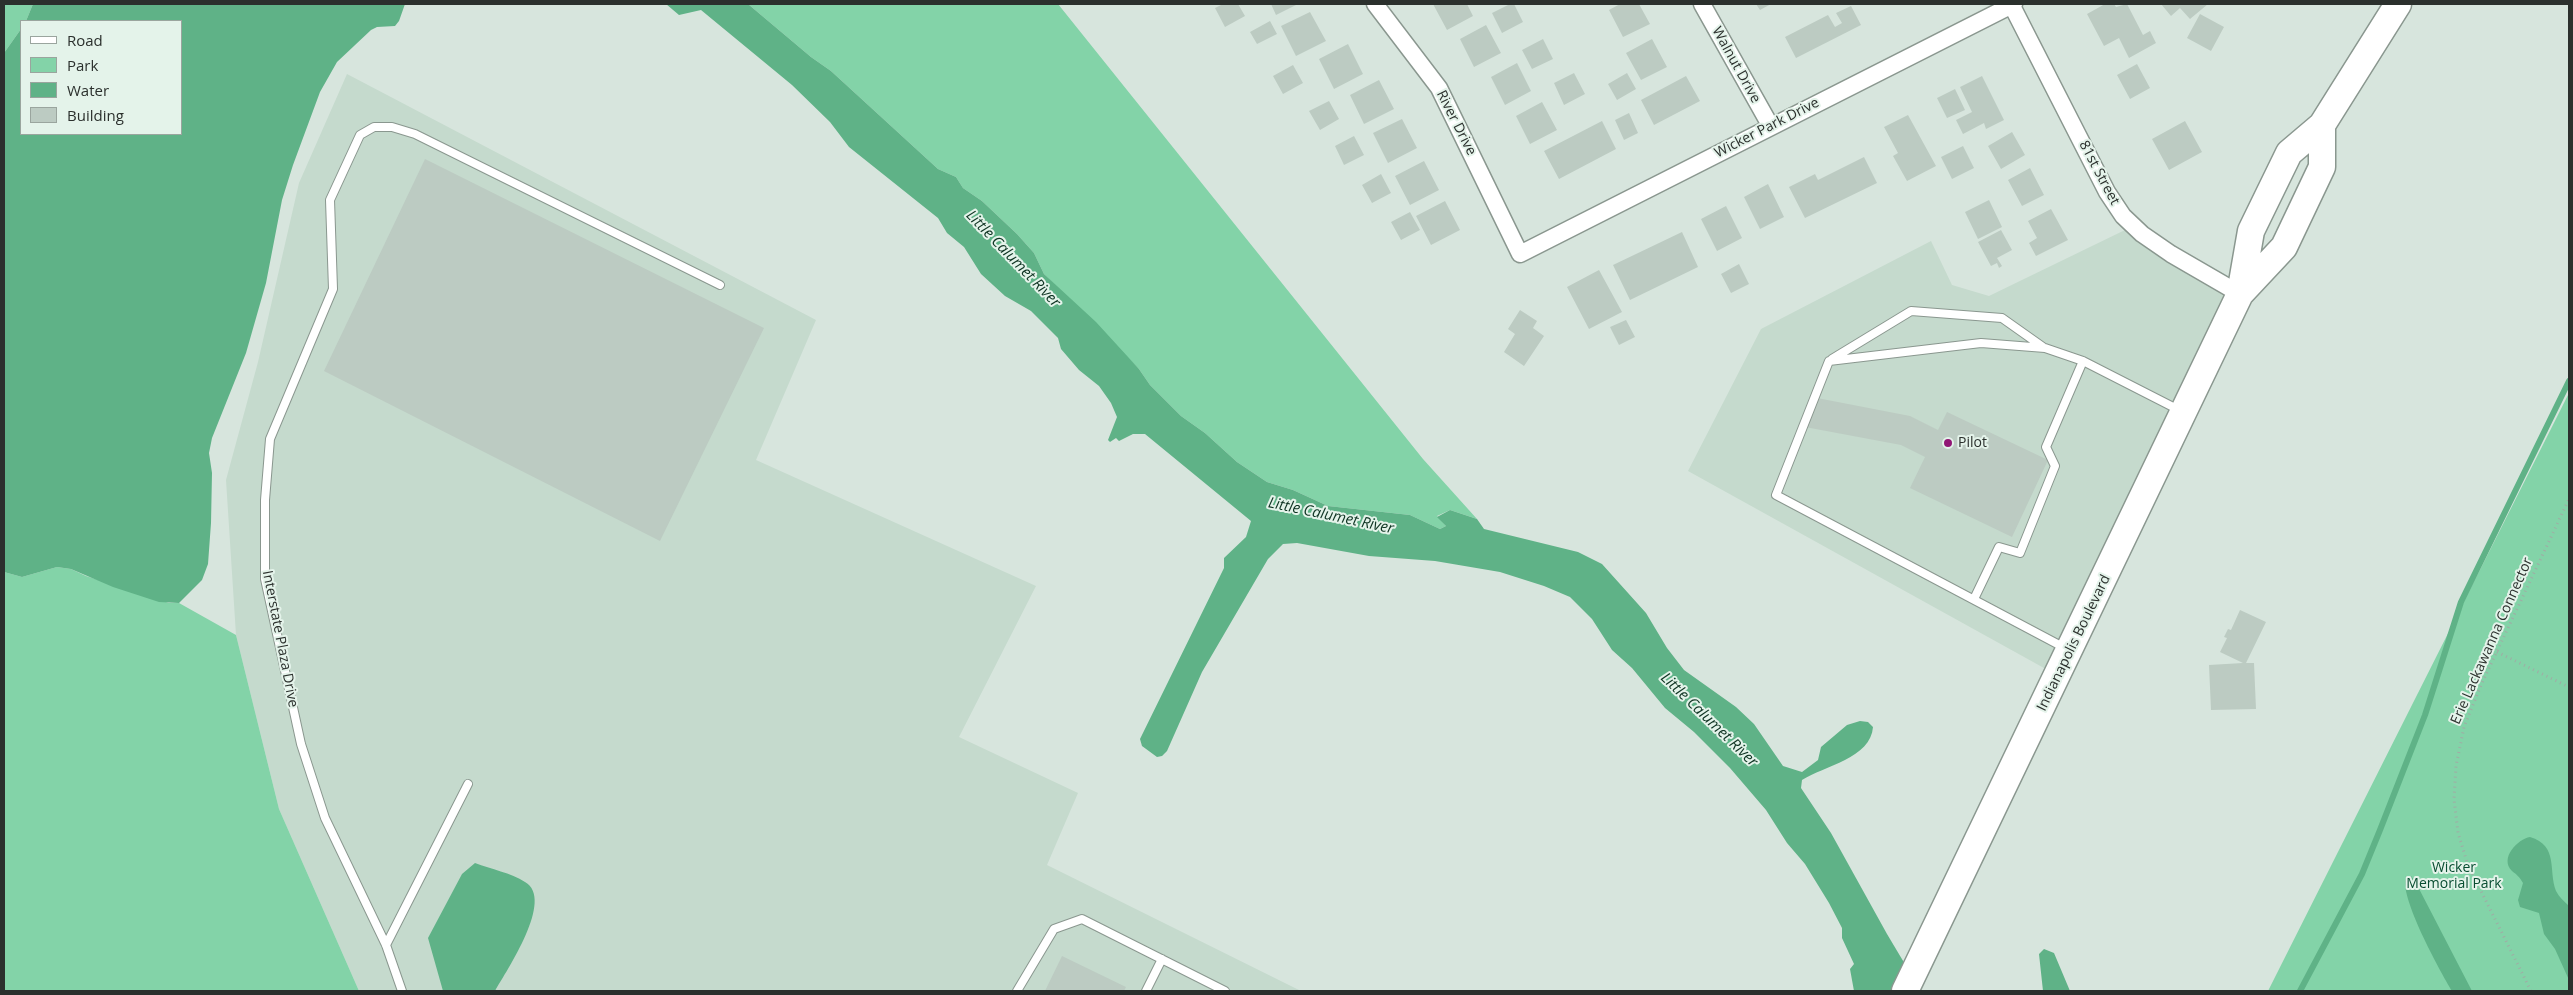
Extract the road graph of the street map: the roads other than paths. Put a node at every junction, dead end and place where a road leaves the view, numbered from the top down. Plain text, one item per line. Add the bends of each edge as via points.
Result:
1 (1375, 4) edge
2 (1702, 4) edge
3 (2012, 4) edge
4 (2398, 4) edge
5 (1770, 125) junction
6 (2322, 125) junction
7 (1520, 254) joint
8 (720, 285) dead end
9 (2240, 294) junction
10 (2045, 348) junction
11 (1829, 361) junction
12 (2083, 361) junction
13 (2185, 413) junction
14 (1974, 599) junction
15 (2070, 650) junction
16 (468, 784) dead end
17 (386, 945) junction
18 (1162, 959) junction
19 (402, 991) edge
20 (1017, 991) edge
21 (1146, 991) edge
22 (1225, 991) edge
23 (1905, 991) edge

1 - 7 street, River Drive via 1439,88
2 - 5 street, Walnut Drive
3 - 5 street, Wicker Park Drive
3 - 9 street, 81st Street via 2107,192 2123,216 2171,254
4 - 6 highway, Indianapolis Boulevard
5 - 7 street, Wicker Park Drive
6 - 9 highway, Indianapolis Boulevard via 2290,153 2251,231
6 - 9 highway, Indianapolis Boulevard via 2322,167 2284,247
8 - 17 lane, Interstate Plaza Drive via 415,134 392,127 374,127 360,135 330,200 333,289 270,439 265,500 265,579 301,744 324,818
9 - 13 highway, Indianapolis Boulevard
10 - 11 lane via 1981,343
10 - 11 lane via 2002,318 1911,311
10 - 12 lane
11 - 14 lane via 1776,495
12 - 13 lane
12 - 14 lane via 2046,447 2055,466 2020,553 1999,547
13 - 15 highway, Indianapolis Boulevard
14 - 15 lane
15 - 23 highway, Indianapolis Boulevard
16 - 17 lane
17 - 19 lane, Interstate Plaza Drive
18 - 20 lane via 1082,919 1054,929
18 - 21 lane
18 - 22 lane

